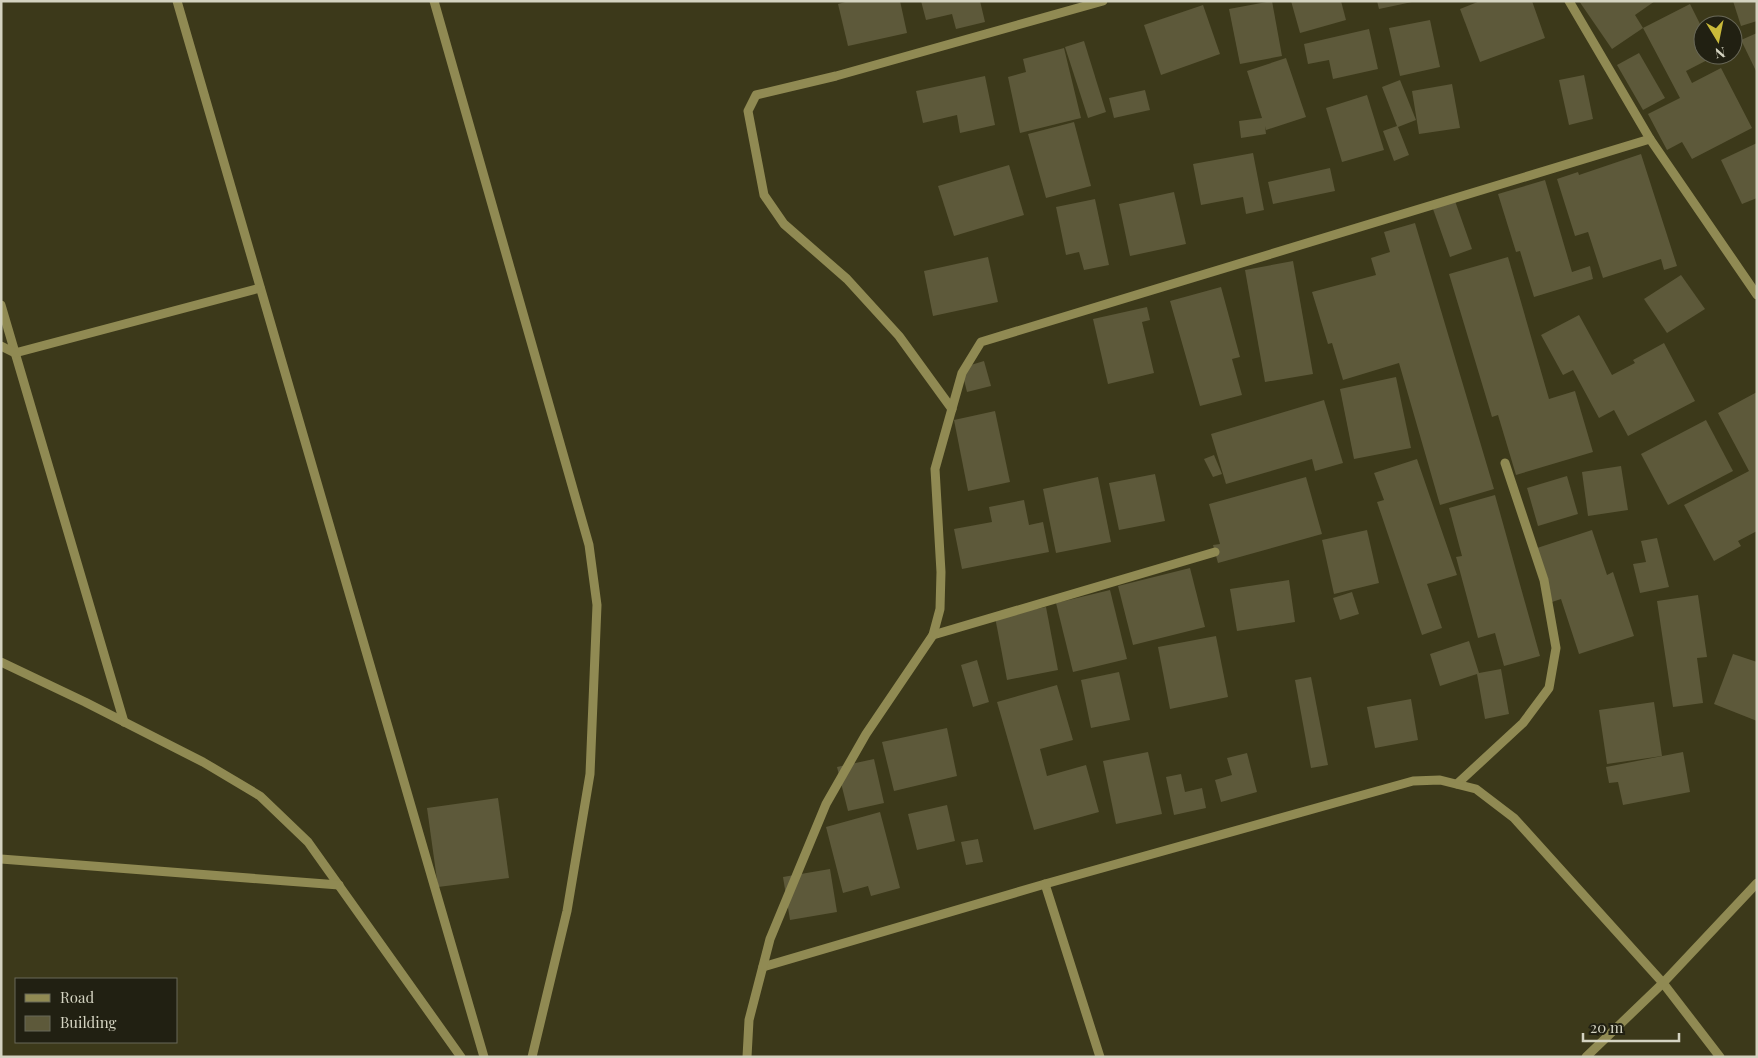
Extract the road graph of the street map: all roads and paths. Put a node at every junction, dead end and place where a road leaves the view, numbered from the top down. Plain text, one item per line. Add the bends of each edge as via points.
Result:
1 (177, 1) edge
2 (434, 1) edge
3 (1103, 1) edge
4 (1569, 1) edge
5 (1650, 139) junction
6 (260, 288) junction
7 (1757, 295) edge
8 (1, 305) edge
9 (1, 346) edge
10 (15, 353) junction
11 (952, 409) junction
12 (1505, 463) dead end
13 (1215, 552) dead end
14 (933, 635) junction
15 (1, 662) edge
16 (124, 722) junction
17 (1457, 784) junction
18 (1, 859) edge
19 (1757, 883) edge
20 (1045, 884) junction
21 (339, 885) junction
22 (763, 967) junction
23 (1663, 984) junction
24 (461, 1057) edge
25 (484, 1057) edge
26 (532, 1057) edge
27 (747, 1057) edge
28 (1100, 1057) edge
29 (1586, 1057) edge
30 (1720, 1057) edge

1 - 6 street
2 - 26 street via 589,545 597,605 590,774 567,911
3 - 11 street via 836,76 756,95 749,105 764,195 784,224 846,279 899,336
4 - 5 street
5 - 7 street
5 - 11 street via 981,342 962,373
6 - 10 street
6 - 25 street
8 - 10 street
9 - 10 street
10 - 16 street
11 - 14 street via 935,469 941,572 940,609
12 - 17 street via 1544,580 1556,648 1549,688 1523,723
13 - 14 street
14 - 22 street via 866,734 826,804 770,939
15 - 16 street
16 - 21 street via 203,762 260,796 308,842
17 - 20 street via 1440,780 1413,781
17 - 23 street via 1476,790 1514,818
18 - 21 street
19 - 23 street
20 - 22 street
20 - 28 street
21 - 24 street
22 - 27 street via 749,1020
23 - 29 street
23 - 30 street

